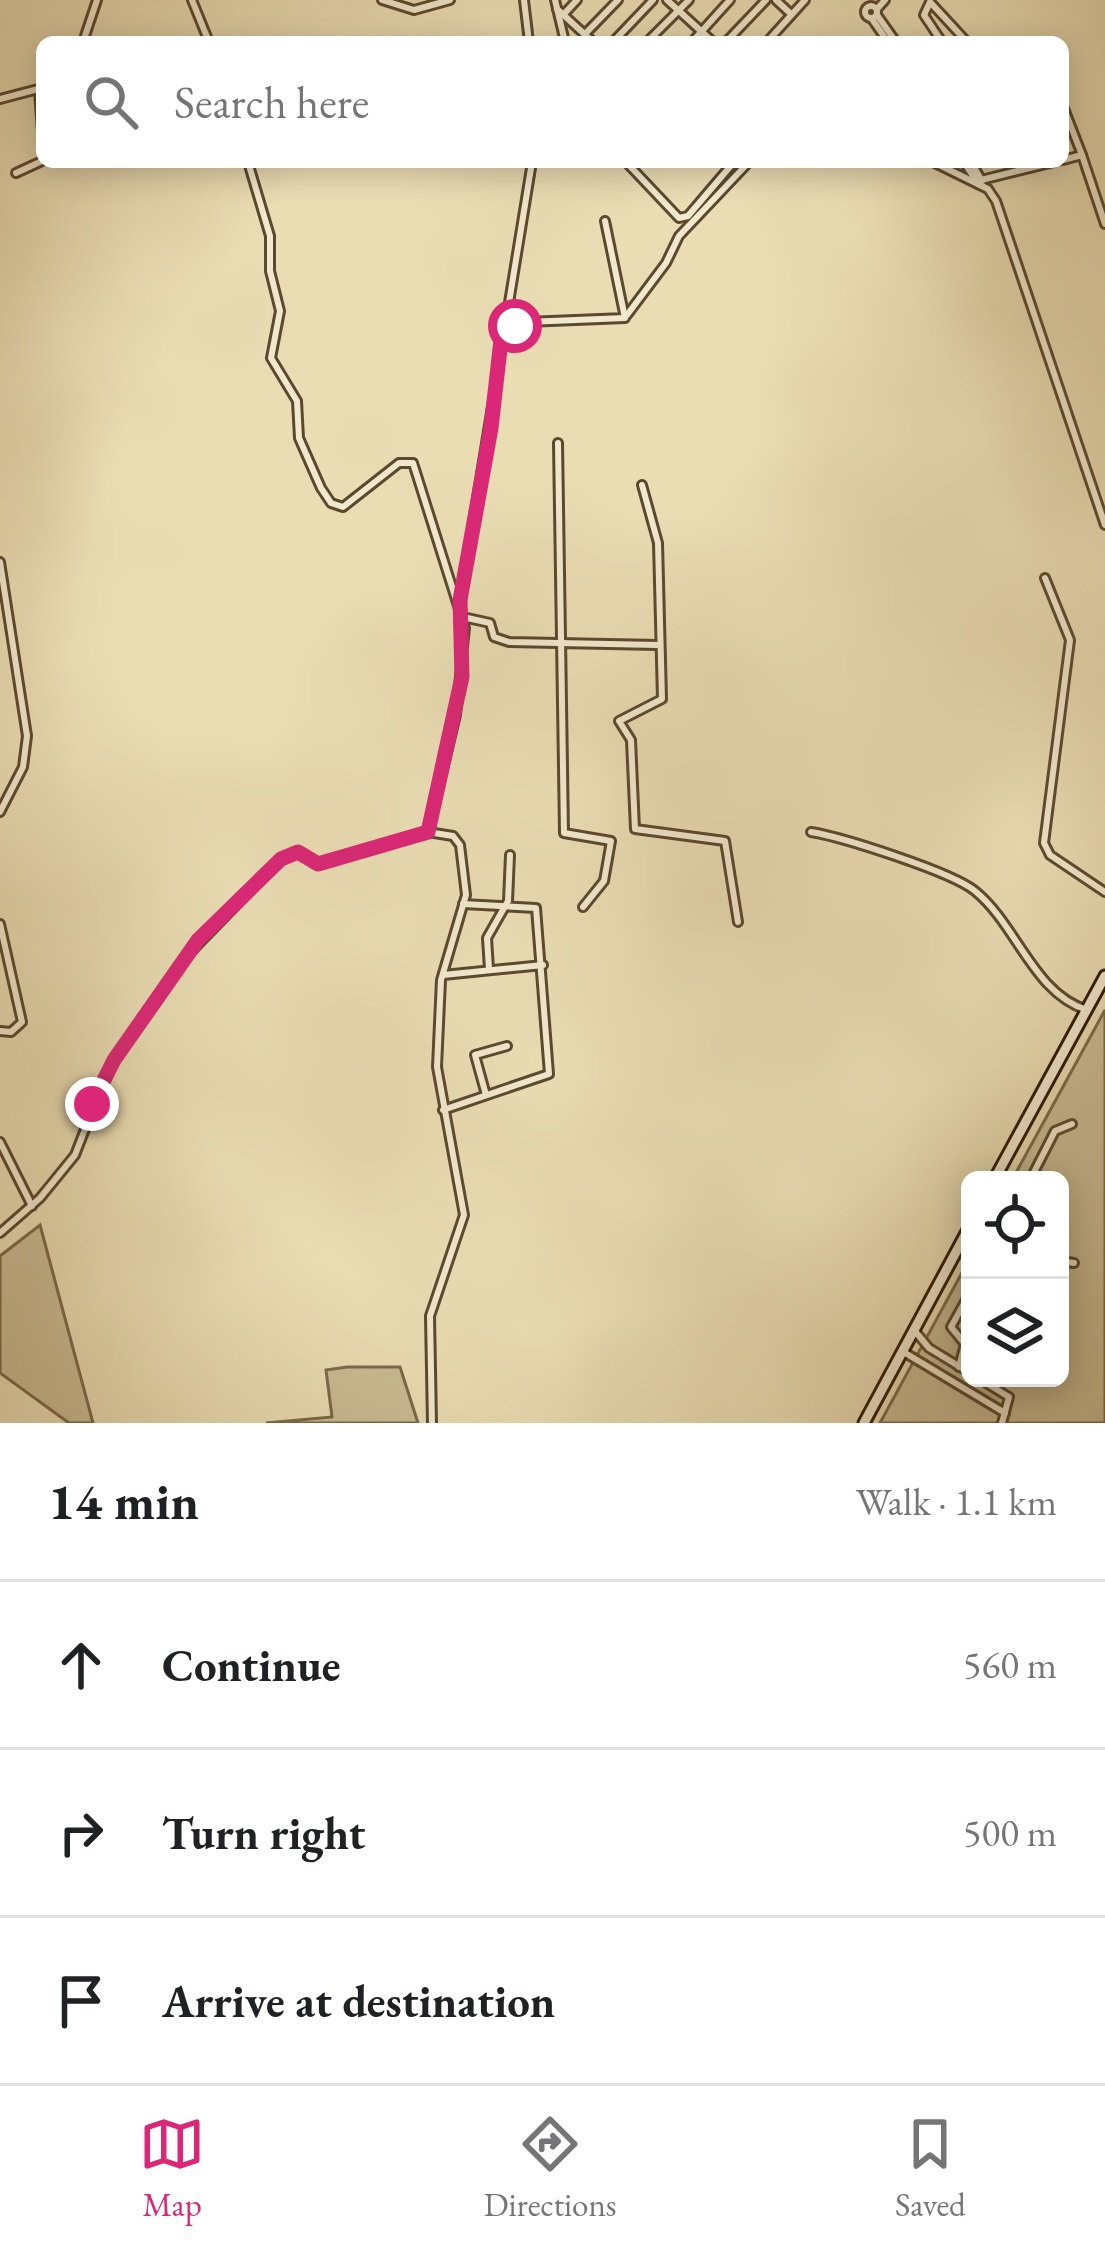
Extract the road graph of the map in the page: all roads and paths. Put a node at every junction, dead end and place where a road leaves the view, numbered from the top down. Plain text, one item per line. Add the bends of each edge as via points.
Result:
1 (98, 0) edge
2 (192, 0) edge
3 (382, 0) edge
4 (450, 0) edge
5 (524, 0) edge
6 (577, 0) edge
7 (619, 0) edge
8 (653, 0) edge
9 (667, 0) edge
10 (688, 0) edge
11 (730, 0) edge
12 (766, 0) edge
13 (776, 0) edge
14 (806, 0) edge
15 (885, 0) edge
16 (558, 8) edge
17 (869, 8) edge
18 (678, 11) junction
19 (792, 15) junction
20 (702, 32) junction
21 (585, 34) joint
22 (85, 36) edge
23 (207, 36) edge
24 (528, 36) edge
25 (619, 36) edge
26 (653, 36) edge
27 (698, 36) edge
28 (706, 36) edge
29 (732, 36) edge
30 (773, 36) edge
31 (888, 36) edge
32 (938, 36) edge
33 (961, 36) edge
34 (36, 90) edge
35 (0, 99) edge
36 (1069, 121) edge
37 (1082, 155) junction
38 (1069, 158) edge
39 (36, 163) edge
40 (250, 168) edge
41 (531, 168) edge
42 (632, 168) edge
43 (742, 168) edge
44 (946, 168) edge
45 (971, 168) edge
46 (1031, 168) edge
47 (726, 170) edge
48 (16, 173) dead end
49 (978, 182) junction
50 (1102, 205) edge
51 (605, 221) dead end
52 (1105, 224) edge
53 (627, 315) junction
54 (501, 340) junction
55 (558, 443) dead end
56 (642, 485) dead end
57 (1105, 525) edge
58 (0, 562) edge
59 (1045, 578) dead end
60 (460, 600) junction
61 (463, 617) junction
62 (561, 642) junction
63 (658, 645) junction
64 (0, 812) edge
65 (428, 832) junction
66 (811, 832) dead end
67 (509, 855) dead end
68 (1105, 892) edge
69 (463, 904) junction
70 (583, 907) dead end
71 (506, 908) junction
72 (738, 922) dead end
73 (0, 924) edge
74 (543, 965) junction
75 (489, 969) junction
76 (442, 975) junction
77 (1105, 976) edge
78 (1087, 1010) junction
79 (0, 1031) edge
80 (506, 1046) dead end
81 (486, 1096) junction
82 (443, 1110) junction
83 (1072, 1124) dead end
84 (0, 1142) edge
85 (999, 1171) edge
86 (1035, 1171) edge
87 (32, 1206) junction
88 (0, 1233) edge
89 (961, 1243) edge
90 (1069, 1262) edge
91 (1074, 1263) dead end
92 (961, 1309) edge
93 (914, 1330) junction
94 (961, 1339) edge
95 (902, 1351) junction
96 (961, 1359) edge
97 (959, 1367) joint
98 (994, 1387) edge
99 (1003, 1392) junction
100 (994, 1406) junction
101 (1005, 1413) junction
102 (432, 1423) edge
103 (864, 1423) edge
104 (1002, 1423) edge

1 - 22 street
2 - 23 street
3 - 4 street via 414,10
5 - 24 street
6 - 16 street
7 - 21 street
8 - 25 street
9 - 18 street
10 - 18 street
11 - 20 street
12 - 29 street
13 - 19 street
14 - 19 street
15 - 17 street
16 - 21 street
17 - 31 street
18 - 20 street
18 - 26 street
19 - 30 street
20 - 27 street
20 - 28 street
32 - 33 street via 926,19 930,2
34 - 35 street
36 - 37 street
37 - 38 street
37 - 50 street
39 - 48 street
40 - 60 street via 280,311 271,358 297,401 299,438 321,488 343,507 399,463 413,463
41 - 54 street
42 - 47 street via 679,218
43 - 53 street via 679,236
44 - 49 street
45 - 49 street
46 - 49 street
49 - 57 street via 988,189
50 - 52 street
51 - 53 street
53 - 54 street via 526,322
54 - 60 street
55 - 62 street
56 - 63 street via 658,543
58 - 64 street via 27,736 23,766
59 - 68 street via 1070,640 1044,843
60 - 61 street
61 - 62 street via 481,617 508,642
61 - 65 street via 456,715
62 - 63 street
62 - 70 street via 564,833 611,841 604,881
63 - 72 street via 662,699 619,721 631,740 635,830 725,841
65 - 69 street via 457,839
65 - 87 street via 318,864 292,852 254,885 182,961 108,1070 75,1155
66 - 78 street via 852,838 970,888 1052,991
67 - 71 street
69 - 71 street
69 - 76 street
71 - 74 street via 536,908
71 - 75 street via 487,938
73 - 79 street via 22,1022
74 - 75 street
74 - 81 street via 549,1074
75 - 76 street
76 - 82 street
77 - 78 main road
78 - 85 main road
80 - 81 street via 475,1055
81 - 82 street
82 - 102 street via 464,1215 430,1316
83 - 86 street via 1055,1131
84 - 87 street
87 - 88 street
89 - 93 main road
90 - 91 street
92 - 94 street via 951,1327
93 - 95 main road
93 - 97 street
95 - 100 street
95 - 103 main road
96 - 97 street
98 - 99 street
99 - 100 street
99 - 101 street via 1010,1400
100 - 101 street
101 - 104 street

